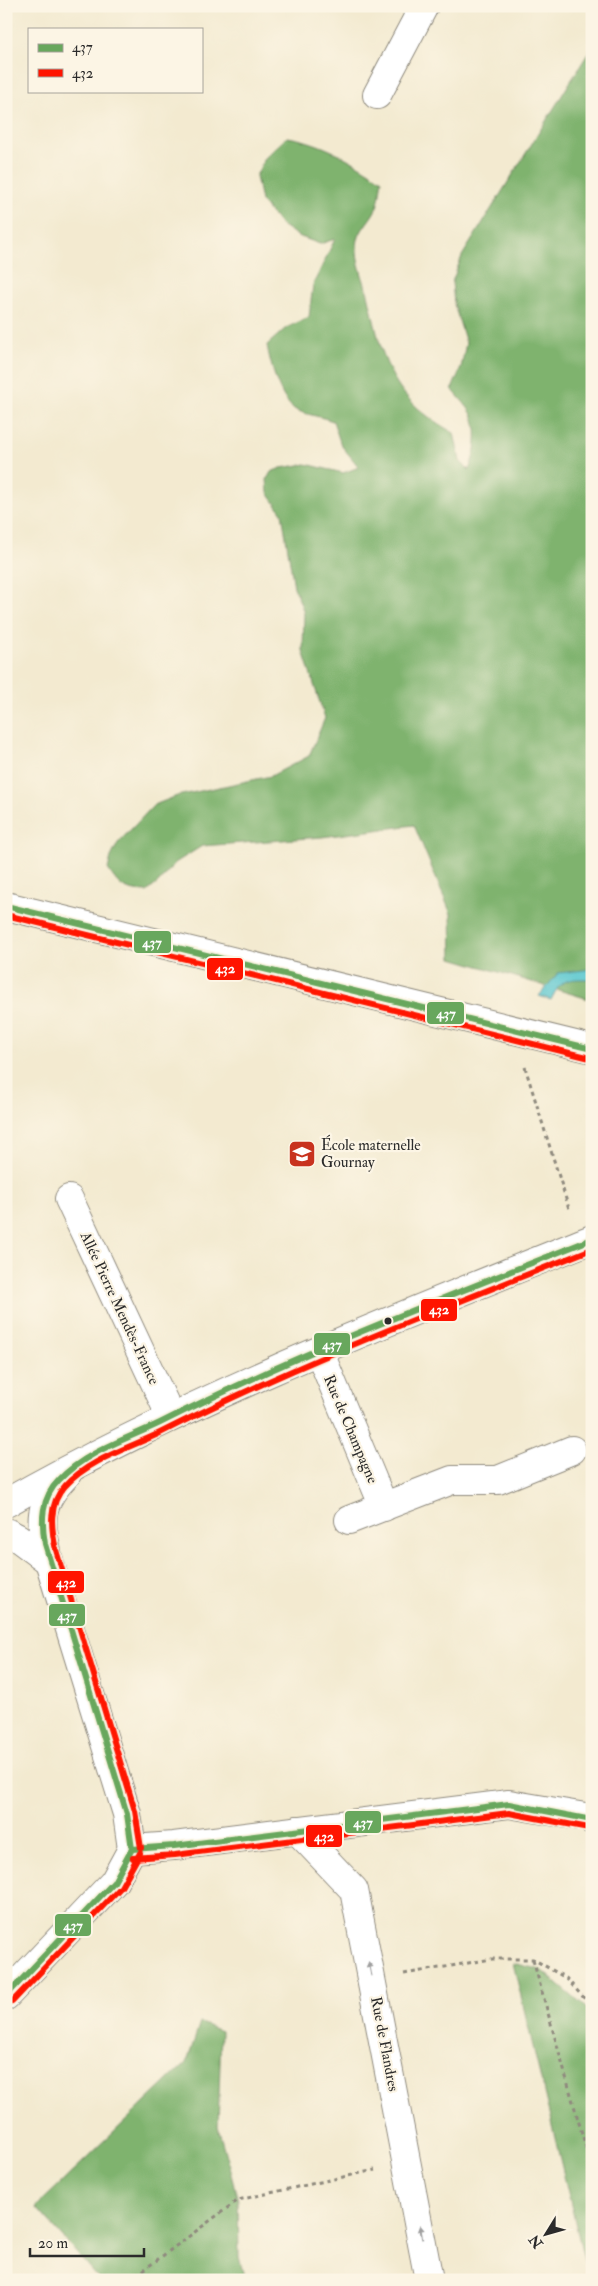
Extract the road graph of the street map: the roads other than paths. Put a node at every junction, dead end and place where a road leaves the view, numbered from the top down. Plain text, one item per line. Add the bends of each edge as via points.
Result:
1 (424, 6) edge
2 (377, 95) dead end
3 (6, 906) edge
4 (592, 1049) edge
5 (69, 1198) dead end
6 (586, 1241) edge
7 (319, 1351) junction
8 (171, 1417) junction
9 (572, 1450) dead end
10 (73, 1468) junction
11 (6, 1503) edge
12 (384, 1507) junction
13 (348, 1520) dead end
14 (6, 1532) edge
15 (49, 1561) junction
16 (592, 1820) edge
17 (297, 1830) junction
18 (132, 1849) junction
19 (6, 1996) edge
20 (429, 2280) edge

1 - 2 street
3 - 4 street
5 - 8 street, Allée Pierre Mendès-France
6 - 7 street
7 - 8 street
7 - 12 street, Rue de Champagne
8 - 10 street
9 - 12 street via 498,1480 452,1480
10 - 11 street
10 - 15 street via 50,1491 44,1509 42,1532
12 - 13 street
14 - 15 street
15 - 18 street via 126,1814
16 - 17 street via 509,1804
17 - 18 street
20 -> 17 street, Rue de Flandres via 354,1890
18 - 19 street via 114,1882

